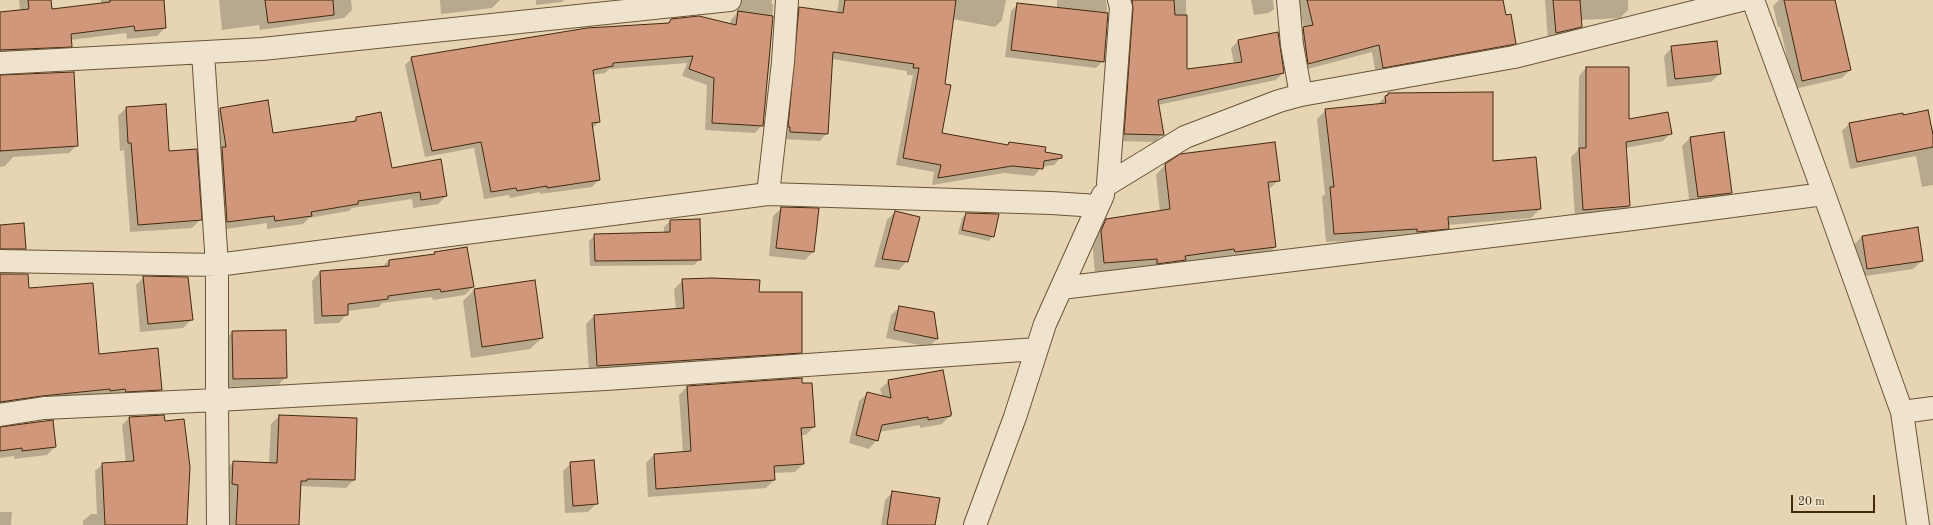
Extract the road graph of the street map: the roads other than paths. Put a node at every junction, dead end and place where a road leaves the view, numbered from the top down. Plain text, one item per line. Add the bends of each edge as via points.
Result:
1 (730, 0) edge
2 (787, 0) edge
3 (1119, 0) edge
4 (1288, 0) edge
5 (1741, 0) edge
6 (1754, 0) edge
7 (203, 53) junction
8 (0, 63) edge
9 (1302, 94) junction
10 (1108, 184) junction
11 (768, 194) junction
12 (1824, 194) junction
13 (1098, 206) junction
14 (0, 261) edge
15 (217, 265) junction
16 (1061, 288) junction
17 (1037, 349) junction
18 (217, 400) junction
19 (1933, 408) edge
20 (1902, 412) junction
21 (0, 415) edge
22 (218, 525) edge
23 (975, 525) edge
24 (1918, 525) edge

1 - 7 street
2 - 11 street via 783,62
3 - 10 street via 1121,7
4 - 9 street via 1292,45
5 - 9 street via 1514,56
6 - 12 street
7 - 8 street
7 - 15 street
9 - 10 street via 1185,137
10 - 13 street
11 - 13 street
11 - 15 street
12 - 16 street
12 - 20 street
13 - 16 street
14 - 15 street
15 - 18 street
16 - 17 street
17 - 18 street via 606,379
17 - 23 street
18 - 21 street via 44,408
18 - 22 street
19 - 20 street
20 - 24 street

